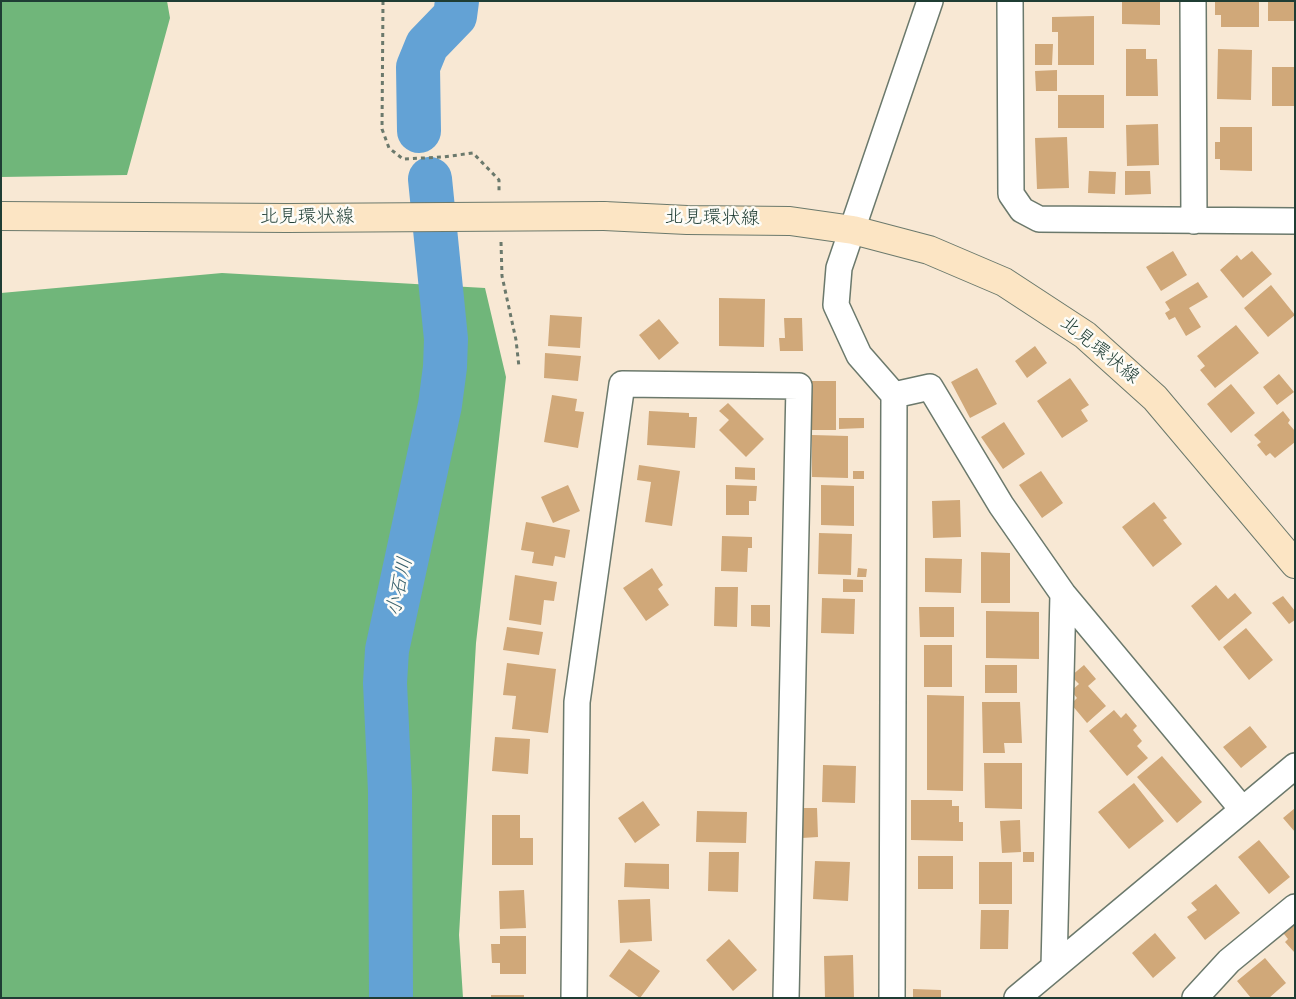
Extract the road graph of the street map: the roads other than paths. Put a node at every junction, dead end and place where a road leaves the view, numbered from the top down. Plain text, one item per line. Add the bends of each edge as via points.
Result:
1 (930, 1) edge
2 (1010, 1) edge
3 (1193, 1) edge
4 (1, 216) edge
5 (1194, 221) junction
6 (1291, 228) edge
7 (853, 230) junction
8 (894, 395) junction
9 (1295, 564) edge
10 (1063, 594) junction
11 (1295, 766) edge
12 (1242, 808) junction
13 (1295, 907) edge
14 (1054, 967) junction
15 (574, 998) edge
16 (786, 998) edge
17 (892, 998) edge
18 (1017, 998) edge
19 (1195, 998) edge

1 - 7 street
2 - 5 street via 1011,194 1022,210 1039,219
3 - 5 street
4 - 7 main road, 北見環状線, bridge via 604,216 790,221
5 - 6 street
7 - 8 street via 839,268 836,305 859,355
7 - 9 main road, 北見環状線 via 929,250 1004,282 1085,335 1154,398
8 - 10 street via 930,386 1001,505
8 - 17 street
10 - 12 street
10 - 14 street
11 - 12 street
12 - 14 street
13 - 19 street via 1229,961
14 - 18 street
15 - 16 street via 577,702 622,384 799,386

